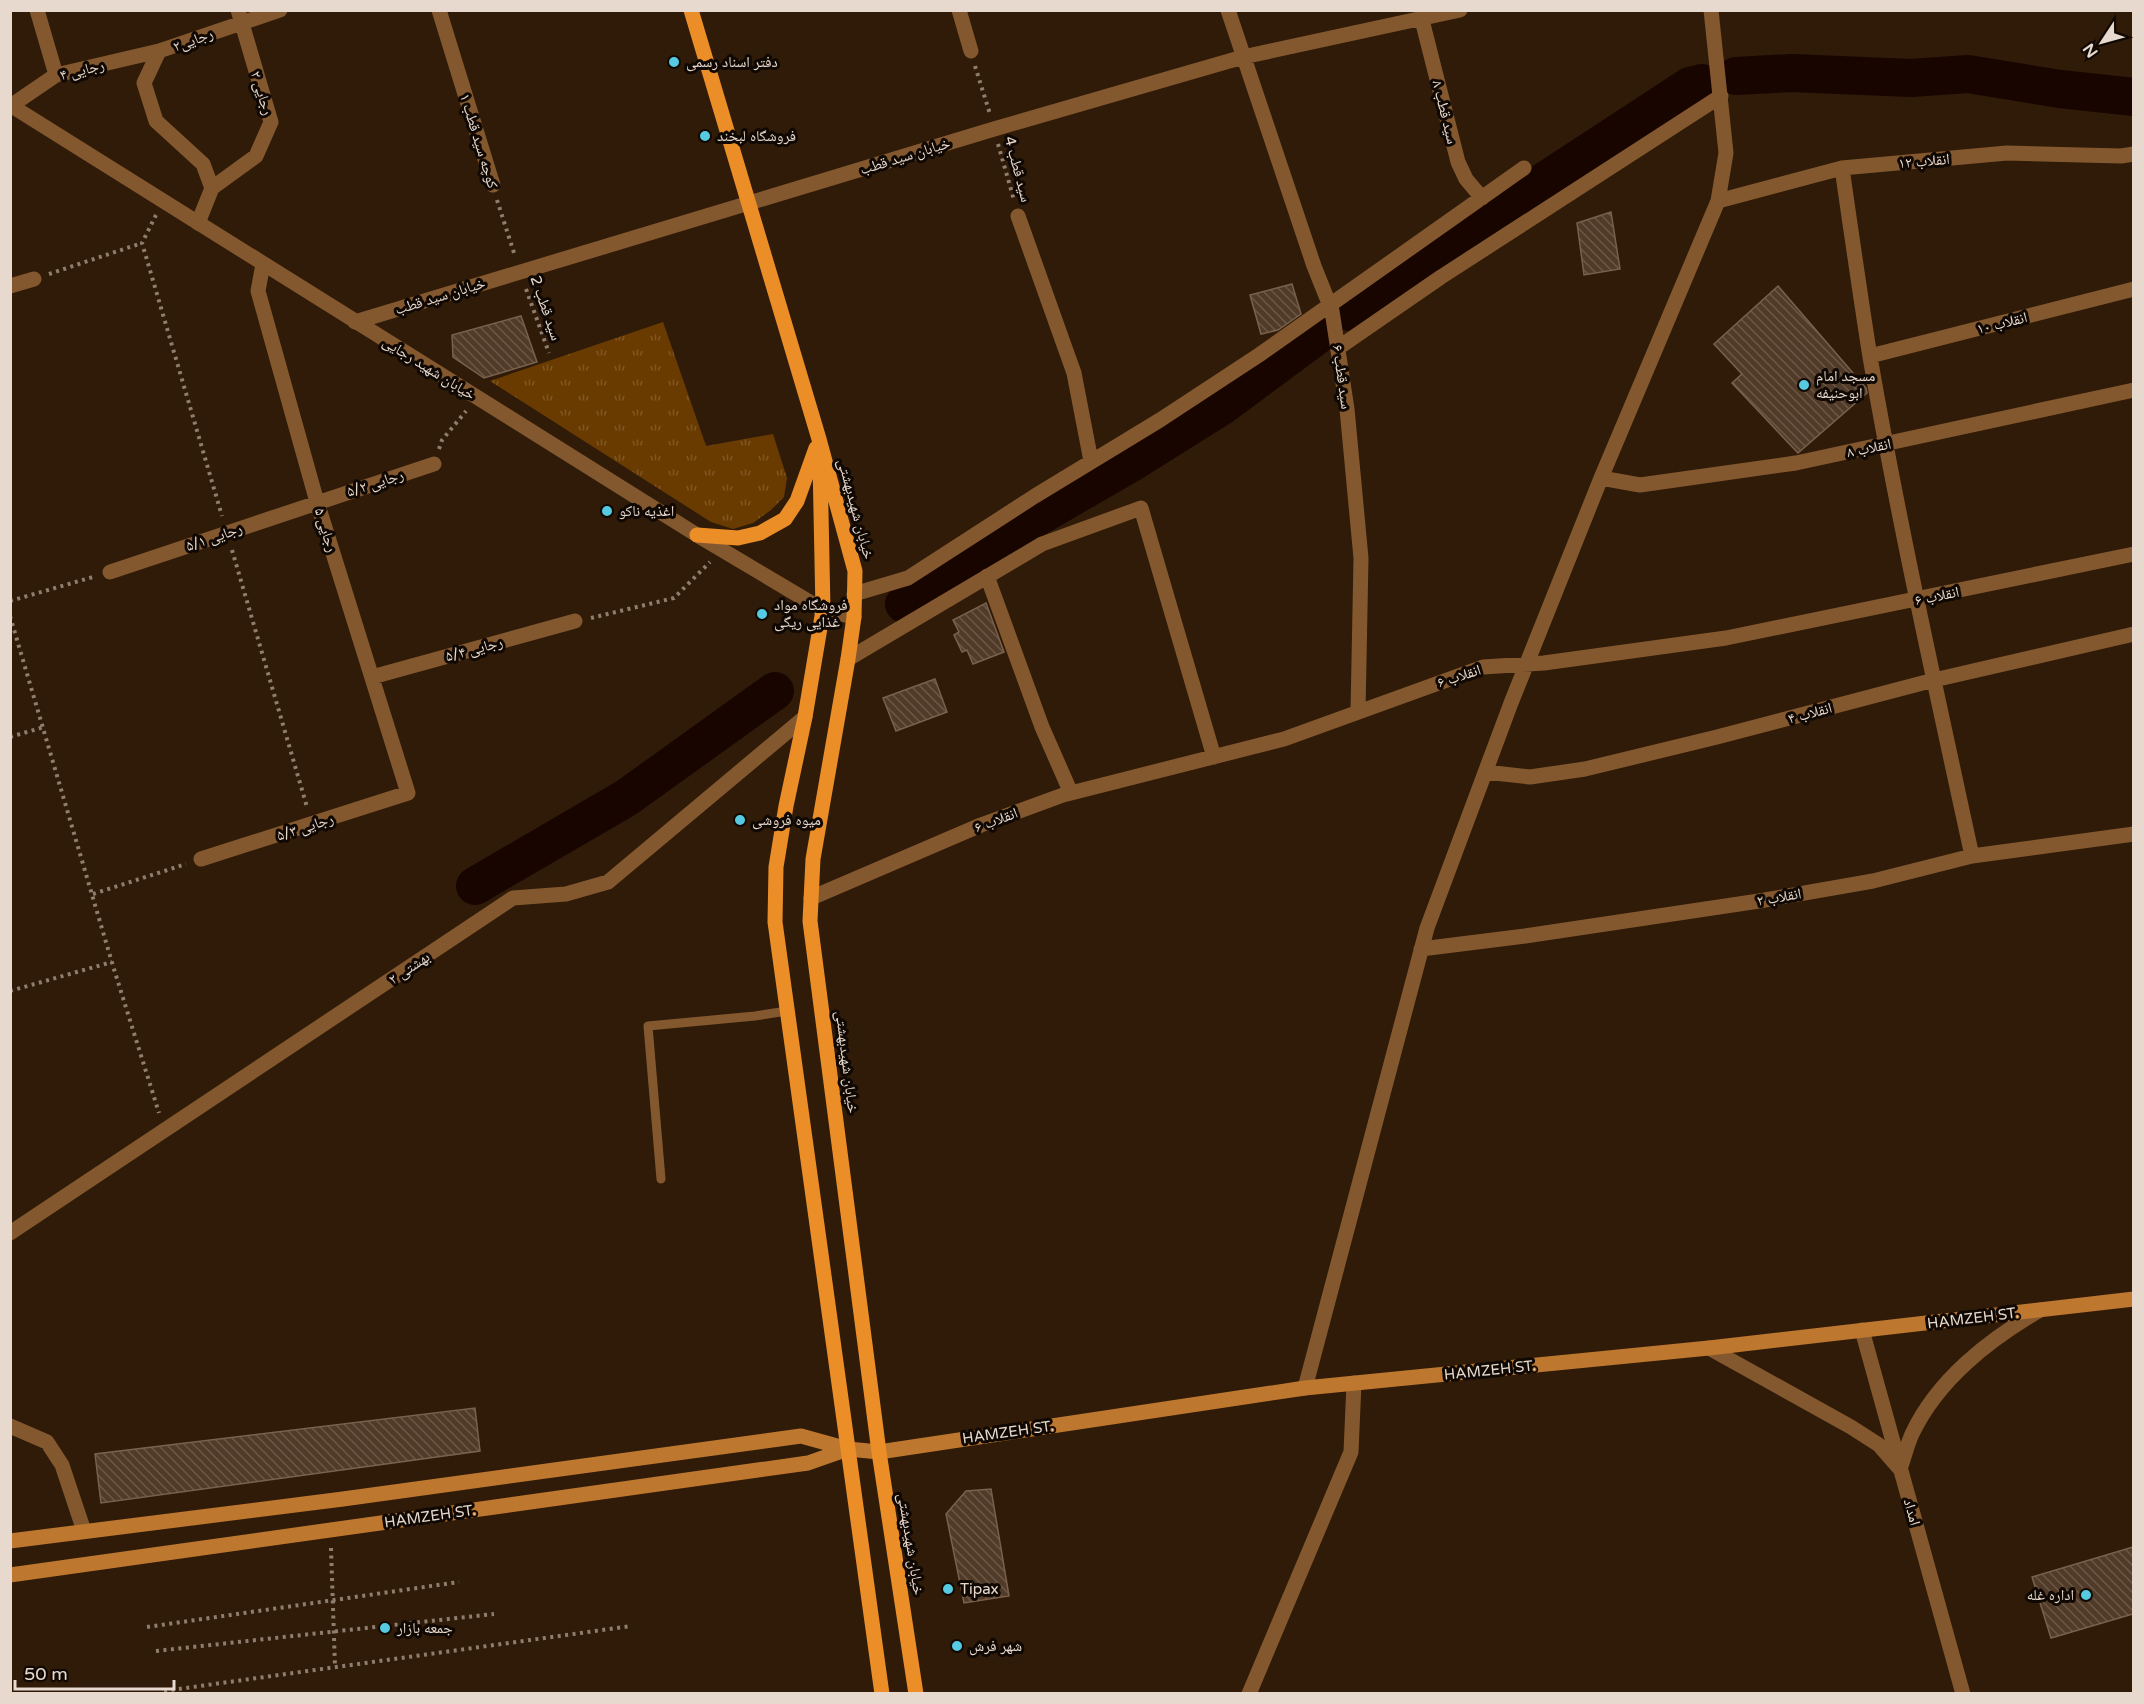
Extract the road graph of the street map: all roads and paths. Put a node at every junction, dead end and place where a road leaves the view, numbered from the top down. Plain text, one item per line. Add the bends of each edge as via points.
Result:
1 (37, 10) edge
2 (280, 10) edge
3 (438, 10) edge
4 (691, 10) edge
5 (958, 10) edge
6 (1228, 10) edge
7 (1460, 10) edge
8 (1711, 10) edge
9 (239, 16) edge
10 (1422, 20) junction
11 (159, 51) junction
12 (971, 51) joint
13 (1243, 57) junction
14 (56, 75) junction
15 (1721, 96) junction
16 (11, 105) edge
17 (994, 129) junction
18 (2133, 154) edge
19 (1524, 168) dead end
20 (1842, 168) junction
21 (493, 185) joint
22 (212, 188) junction
23 (1482, 198) junction
24 (163, 201) junction
25 (1718, 201) junction
26 (748, 203) junction
27 (1018, 216) joint
28 (198, 223) junction
29 (142, 243) junction
30 (263, 264) junction
31 (520, 271) junction
32 (34, 279) joint
33 (10, 286) edge
34 (2133, 289) edge
35 (1329, 304) junction
36 (355, 322) junction
37 (1338, 348) junction
38 (549, 353) dead end
39 (1870, 356) junction
40 (2133, 390) edge
41 (477, 398) junction
42 (819, 439) junction
43 (1887, 444) junction
44 (1091, 462) junction
45 (434, 464) joint
46 (1601, 477) junction
47 (317, 502) junction
48 (227, 533) junction
49 (697, 535) junction
50 (722, 550) junction
51 (2133, 554) edge
52 (110, 572) joint
53 (987, 576) junction
54 (854, 594) junction
55 (1917, 600) junction
56 (10, 601) edge
57 (823, 610) junction
58 (10, 616) edge
59 (854, 617) junction
60 (575, 621) joint
61 (2133, 634) edge
62 (848, 659) junction
63 (1527, 665) junction
64 (372, 677) junction
65 (1934, 680) junction
66 (1358, 712) junction
67 (805, 717) junction
68 (44, 727) junction
69 (10, 737) edge
70 (1214, 757) junction
71 (1485, 772) junction
72 (408, 793) joint
73 (1071, 793) junction
74 (312, 825) junction
75 (2133, 834) edge
76 (1972, 856) junction
77 (201, 859) joint
78 (93, 894) junction
79 (811, 898) junction
80 (1421, 949) junction
81 (112, 962) junction
82 (10, 991) edge
83 (787, 1011) junction
84 (164, 1131) junction
85 (661, 1179) dead end
86 (10, 1233) edge
87 (2133, 1299) edge
88 (2040, 1310) junction
89 (1862, 1330) junction
90 (1709, 1348) junction
91 (1354, 1383) junction
92 (1305, 1388) junction
93 (10, 1426) edge
94 (849, 1449) junction
95 (879, 1452) junction
96 (1900, 1469) junction
97 (330, 1530) junction
98 (84, 1532) junction
99 (10, 1541) edge
100 (10, 1575) edge
101 (459, 1582) dead end
102 (333, 1600) junction
103 (494, 1614) dead end
104 (631, 1626) dead end
105 (147, 1628) dead end
106 (334, 1631) junction
107 (156, 1651) dead end
108 (335, 1667) junction
109 (164, 1691) dead end
110 (882, 1694) edge
111 (916, 1694) edge
112 (1249, 1694) edge
113 (1963, 1694) edge

1 - 14 street
2 - 9 street, رجایی۲
3 - 21 street, کوچه سید قطب ۱
4 - 26 main road, خیابان شهیدبهشتی
5 - 12 street
6 - 13 street, سید قطب ۶
7 - 10 street, خیابان سید قطب
8 - 15 street
9 - 11 street, رجایی۲
9 - 22 street, رجایی ۲ via 271,122 256,156
10 - 13 street, خیابان سید قطب
10 - 23 street, سید قطب ۸ via 1458,162
11 - 14 street, رجایی ۴
11 - 22 street, رجایی۲ via 144,83 156,120 203,164
12 - 17 path, سید قطب 4
13 - 17 street, خیابان سید قطب
13 - 35 street, سید قطب ۶
14 - 16 street, رجایی ۴
15 - 25 street via 1726,153
15 - 37 street
16 - 24 street, خیابان شهید رجایی
17 - 26 street, خیابان سید قطب
17 - 27 path, سید قطب 4
18 - 20 street, انقلاب ۱۲ via 2007,153
19 - 23 street
20 - 25 street, انقلاب ۱۲
20 - 39 street
21 - 31 path, کوچه سید قطب ۱
22 - 28 street
23 - 35 street
24 - 28 street, خیابان شهید رجایی
24 - 29 path
25 - 46 street
26 - 31 street, خیابان سید قطب
26 - 42 main road, خیابان شهیدبهشتی
27 - 44 street via 1074,373
28 - 30 street, خیابان شهید رجایی
29 - 32 path
29 - 48 path
30 - 36 street, خیابان شهید رجایی
30 - 47 street, رجایی ۵ via 258,291
31 - 36 street, خیابان سید قطب
31 - 38 path, سید قطب 2
32 - 33 street
34 - 39 street, انقلاب ۱۰
35 - 37 street, سید قطب ۶
35 - 44 street via 1259,355
36 - 41 street, خیابان شهید رجایی
37 - 66 street, سید قطب ۶ via 1361,558
39 - 43 street
40 - 43 street, انقلاب ۸
41 - 45 path via 442,440
41 - 49 street, خیابان شهید رجایی
42 - 49 main road via 797,501 784,519 760,533 738,538
42 - 54 main road, خیابان شهیدبهشتی via 855,571
42 - 57 main road, خیابان شهیدبهشتی
43 - 46 street, انقلاب ۸ via 1640,485
43 - 55 street
44 - 54 street via 908,578
45 - 47 street, رجایی ۵/۲
46 - 63 street
47 - 48 street, رجایی ۵/۱
47 - 64 street, رجایی ۵
48 - 52 street, رجایی ۵/۱
48 - 74 path
49 - 50 street, خیابان شهید رجایی
50 - 57 street, خیابان شهید رجایی
50 - 60 path via 674,598
51 - 55 street, انقلاب ۶
52 - 56 path
53 - 62 street
53 - 70 street via 1042,544 1141,508
53 - 73 street via 1042,727
54 - 59 main road, خیابان شهیدبهشتی
55 - 63 street, انقلاب ۶ via 1726,638
55 - 65 street
57 - 59 street, خیابان شهید رجایی
57 - 67 main road, خیابان شهیدبهشتی
58 - 68 path
59 - 62 main road, خیابان شهیدبهشتی
60 - 64 street, رجایی ۵/۴
61 - 65 street, انقلاب ۴
62 - 79 main road, خیابان شهیدبهشتی via 813,859
63 - 66 street, انقلاب ۶ via 1483,667
63 - 71 street
64 - 72 street, رجایی ۵
65 - 71 street, انقلاب ۴ via 1585,769 1530,777
65 - 76 street
66 - 70 street, انقلاب ۶ via 1284,739
67 - 83 main road, خیابان شهیدبهشتی via 776,867 775,922
67 - 84 street, بهشتی ۲ via 608,882 566,894 513,898
68 - 69 path
68 - 78 path
70 - 73 street, انقلاب ۶
71 - 80 street
72 - 74 street, رجایی ۵/۳
73 - 79 street, انقلاب ۶ via 981,825
74 - 77 street, رجایی ۵/۳
75 - 76 street, انقلاب ۲
76 - 80 street, انقلاب ۲ via 1873,881 1759,901
77 - 78 path
78 - 81 path
79 - 95 main road, خیابان شهیدبهشتی via 810,921
80 - 92 street
81 - 82 path
81 - 84 path
83 - 85 lane via 648,1026
83 - 94 main road, خیابان شهیدبهشتی
84 - 86 street, بهشتی ۲
87 - 88 main road, HAMZEH ST.
88 - 89 main road, HAMZEH ST.
88 - 96 street via 2005,1330 1973,1356 1930,1403 1911,1435
89 - 90 main road, HAMZEH ST.
89 - 96 street, امداد
90 - 91 main road, HAMZEH ST.
90 - 96 street via 1851,1427 1879,1445
91 - 92 main road, HAMZEH ST.
91 - 112 street via 1351,1452
92 - 95 main road, HAMZEH ST.
93 - 98 street via 47,1442 62,1465
94 - 95 main road, HAMZEH ST.
94 - 97 main road, HAMZEH ST. via 808,1463
94 - 98 main road, HAMZEH ST. via 801,1436
94 - 110 main road, خیابان شهیدبهشتی
95 - 111 main road, خیابان شهیدبهشتی
96 - 113 street, امداد
97 - 100 main road, HAMZEH ST.
97 - 102 path
98 - 99 main road, HAMZEH ST.
101 - 102 path
102 - 105 path
102 - 106 path
103 - 106 path
104 - 108 path
106 - 107 path
106 - 108 path
108 - 109 path

